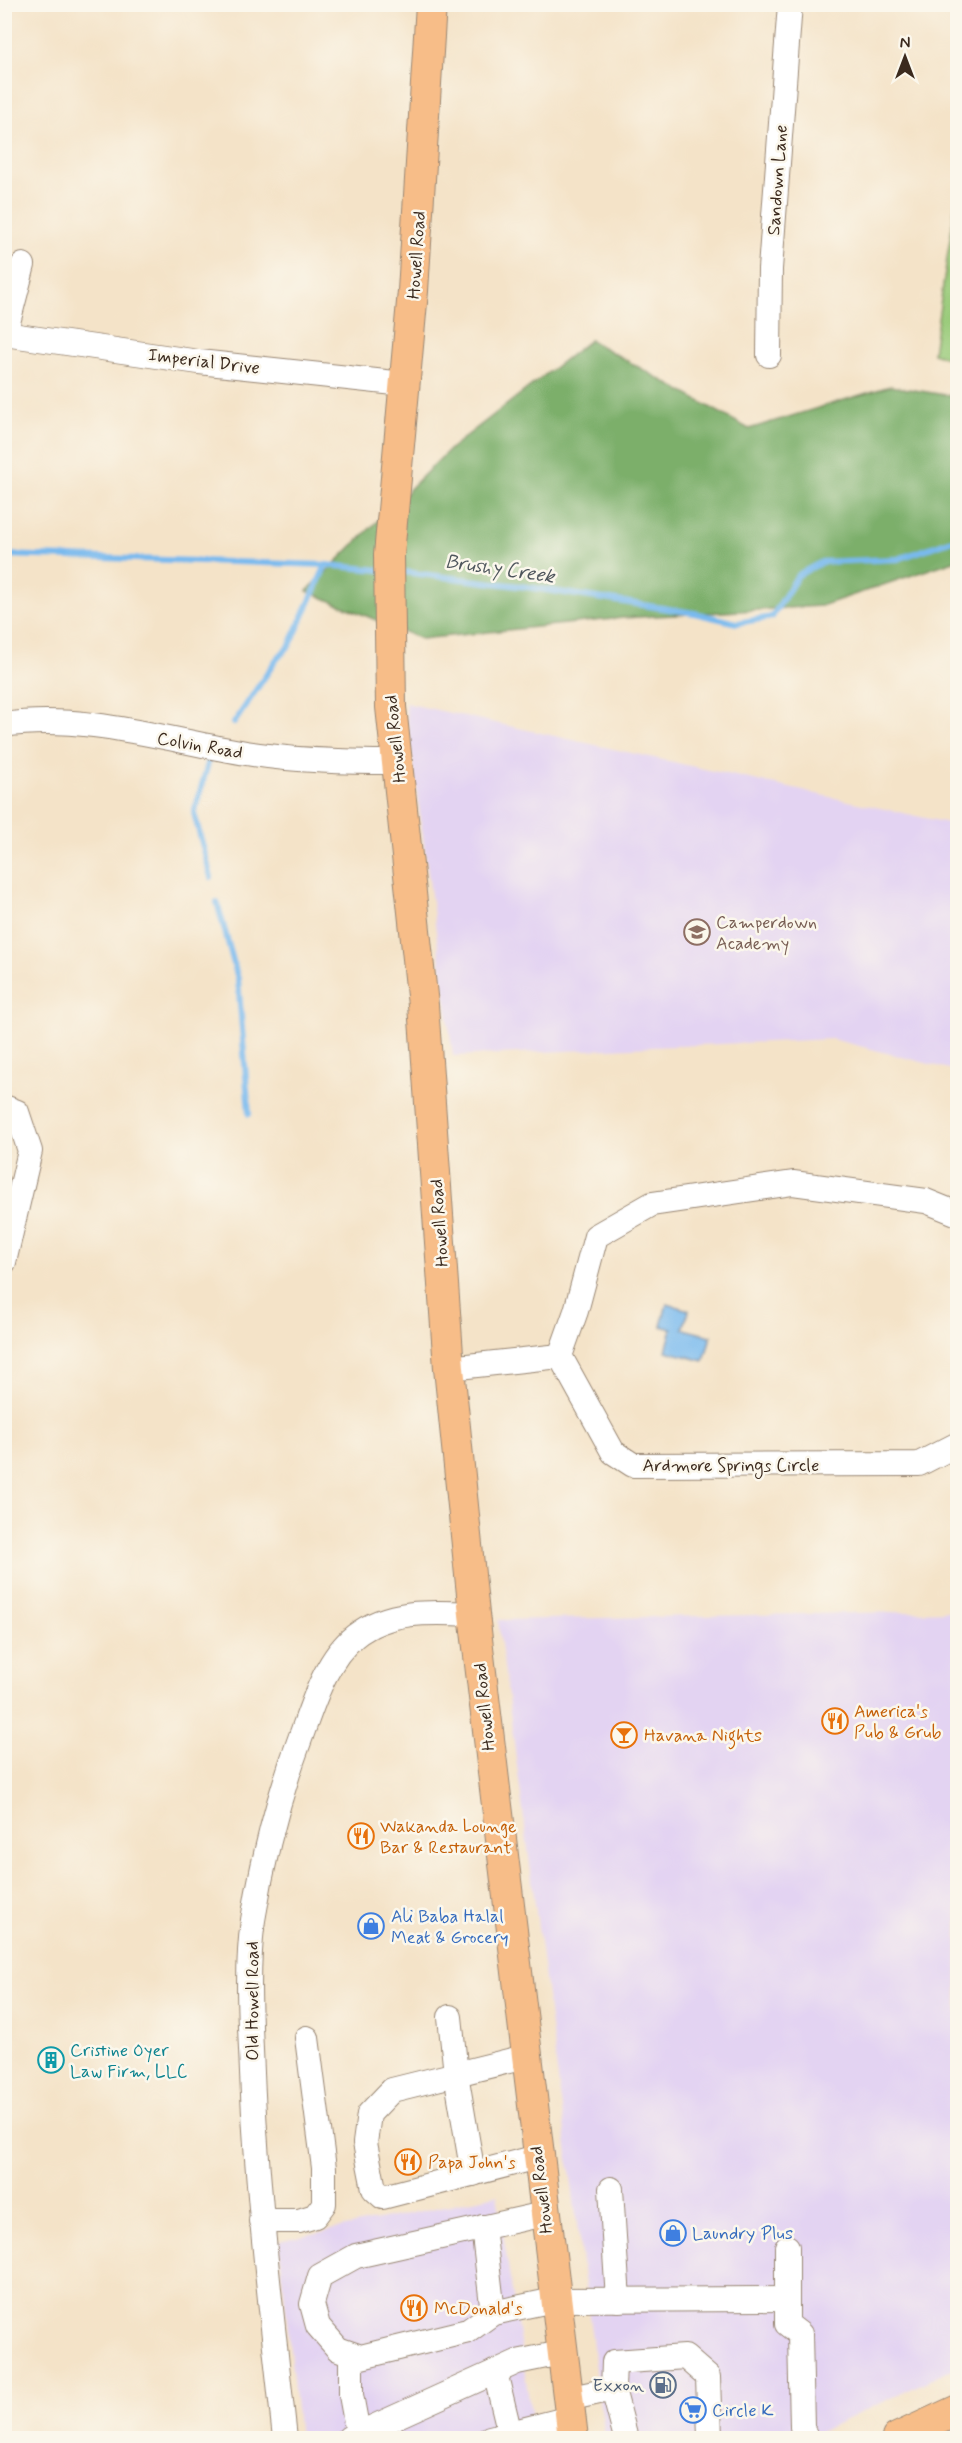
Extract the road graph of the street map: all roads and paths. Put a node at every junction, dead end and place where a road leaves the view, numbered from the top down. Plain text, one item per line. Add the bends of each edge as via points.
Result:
1 (431, 4) edge
2 (790, 4) edge
3 (23, 265) dead end
4 (5, 334) edge
5 (769, 355) dead end
6 (404, 384) junction
7 (4, 725) edge
8 (397, 762) junction
9 (4, 1107) edge
10 (957, 1215) edge
11 (4, 1262) edge
12 (560, 1356) junction
13 (449, 1368) junction
14 (957, 1444) edge
15 (474, 1614) junction
16 (450, 2017) dead end
17 (307, 2038) dead end
18 (525, 2057) junction
19 (456, 2074) junction
20 (537, 2157) junction
21 (473, 2174) junction
22 (611, 2189) dead end
23 (544, 2214) junction
24 (261, 2221) junction
25 (483, 2227) junction
26 (787, 2247) dead end
27 (788, 2299) junction
28 (554, 2300) junction
29 (618, 2300) junction
30 (494, 2313) junction
31 (561, 2353) junction
32 (351, 2354) junction
33 (495, 2372) junction
34 (613, 2389) junction
35 (957, 2410) edge
36 (570, 2418) edge
37 (388, 2430) edge
38 (503, 2436) edge
39 (356, 2437) edge
40 (285, 2439) edge
41 (626, 2439) edge
42 (710, 2439) edge
43 (806, 2439) edge
44 (897, 2439) edge

1 - 6 main road, Howell Road via 425,134
2 - 5 street, Sandown Lane via 770,269
3 - 4 street
4 - 6 street, Imperial Drive via 199,362
6 - 8 main road, Howell Road via 392,519 389,633
7 - 8 street, Colvin Road via 81,724 254,754 331,762
8 - 13 main road, Howell Road via 423,1005
9 - 11 street via 18,1112 30,1151
10 - 12 street via 926,1201 793,1183 652,1204 596,1236
12 - 13 street
12 - 14 street, Ardmore Springs Circle via 613,1452 633,1465 919,1464
13 - 15 main road, Howell Road
15 - 18 main road, Howell Road
15 - 24 street, Old Howell Road via 413,1612 380,1622 356,1635 345,1645 315,1697 290,1765 268,1841 253,1922 249,1984 255,2165
16 - 19 street
17 - 24 street via 324,2168 324,2204 315,2216 299,2221
18 - 19 street
18 - 20 main road, Howell Road
19 - 21 street
19 - 21 street via 392,2090 369,2114 365,2144 374,2189 383,2197
20 - 21 street
20 - 23 main road, Howell Road
22 - 29 street
23 - 25 street
23 - 28 main road, Howell Road
24 - 40 street, Old Howell Road
25 - 30 street
25 - 32 street via 356,2256 321,2276 312,2304 318,2326 338,2349
26 - 27 street
27 - 29 street
27 - 43 street via 788,2324 800,2334 802,2427
28 - 29 street
28 - 30 street
28 - 31 main road, Howell Road
30 - 32 street via 468,2331 361,2357
31 - 33 street via 517,2361
31 - 36 main road, Howell Road
32 - 39 street
33 - 37 street
33 - 38 street
34 - 36 street
34 - 41 street
34 - 42 street via 614,2361 685,2357 708,2378
35 - 44 main road
36 - 38 street
37 - 39 street

